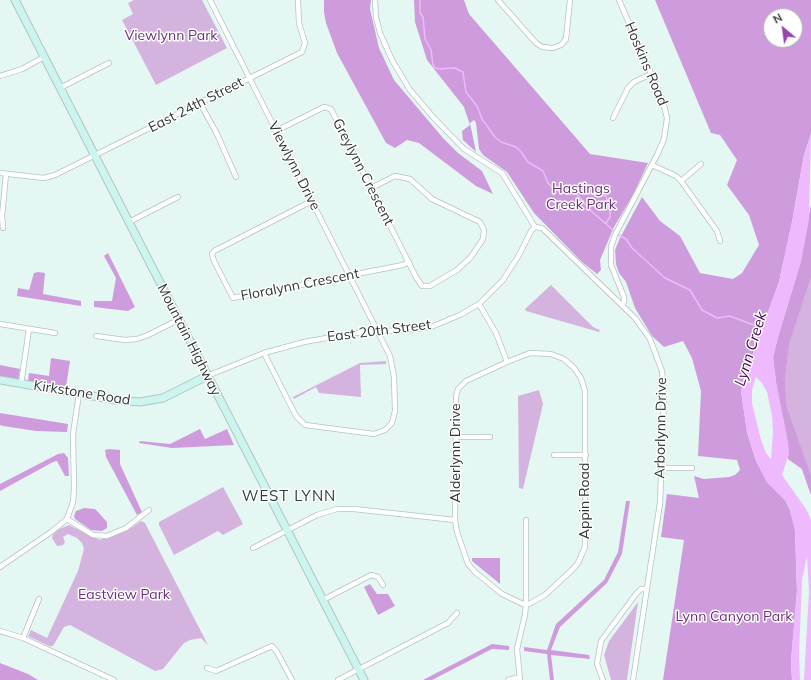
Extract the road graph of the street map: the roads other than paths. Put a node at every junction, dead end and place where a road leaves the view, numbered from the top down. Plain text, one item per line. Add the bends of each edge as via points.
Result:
1 (15, 0) edge
2 (210, 0) edge
3 (298, 0) edge
4 (375, 0) edge
5 (498, 0) edge
6 (570, 0) edge
7 (619, 0) edge
8 (44, 57) junction
9 (109, 63) dead end
10 (651, 74) junction
11 (0, 76) edge
12 (250, 78) junction
13 (60, 88) junction
14 (200, 103) junction
15 (613, 118) dead end
16 (276, 131) junction
17 (95, 155) junction
18 (701, 164) dead end
19 (652, 165) junction
20 (0, 173) edge
21 (6, 174) junction
22 (236, 177) dead end
23 (681, 181) junction
24 (371, 188) junction
25 (178, 197) dead end
26 (312, 201) junction
27 (128, 222) junction
28 (536, 227) junction
29 (4, 228) dead end
30 (720, 241) dead end
31 (408, 262) junction
32 (349, 275) junction
33 (479, 304) junction
34 (622, 305) junction
35 (178, 320) junction
36 (0, 324) edge
37 (29, 329) junction
38 (377, 332) junction
39 (55, 333) dead end
40 (96, 336) dead end
41 (264, 353) junction
42 (507, 362) junction
43 (208, 376) junction
44 (0, 380) edge
45 (21, 384) junction
46 (79, 394) junction
47 (455, 437) junction
48 (490, 437) dead end
49 (554, 455) dead end
50 (586, 455) junction
51 (661, 468) junction
52 (692, 468) dead end
53 (149, 510) dead end
54 (67, 518) junction
55 (456, 520) junction
56 (526, 520) dead end
57 (287, 530) junction
58 (253, 548) dead end
59 (0, 567) edge
60 (383, 585) dead end
61 (647, 589) junction
62 (39, 599) dead end
63 (323, 600) junction
64 (526, 604) junction
65 (457, 613) dead end
66 (0, 631) edge
67 (23, 638) junction
68 (207, 668) dead end
69 (359, 669) junction
70 (520, 678) edge
71 (114, 680) edge
72 (292, 680) edge
73 (338, 680) edge
74 (364, 680) edge
75 (508, 680) edge
76 (603, 680) edge
77 (634, 680) edge

1 - 8 main road, Mountain Highway
2 - 12 street, Viewlynn Drive
3 - 12 street, East 24th Street via 299,23 305,43 302,52
4 - 28 street via 380,33 410,90 464,149 502,173
5 - 6 street via 536,43 542,47 553,48 561,46 566,39
7 - 10 street, Hoskins Road
8 - 11 street via 22,69
8 - 13 main road, Mountain Highway
9 - 13 street
10 - 15 street via 634,82 628,88
10 - 19 street, Hoskins Road via 663,101 667,118 664,139
12 - 14 street, East 24th Street
12 - 16 street, Viewlynn Drive
13 - 17 main road, Mountain Highway
14 - 17 street, East 24th Street
14 - 22 street
16 - 24 street, Greylynn Crescent via 324,107 330,109
16 - 26 street, Viewlynn Drive
17 - 21 street, East 24th Street via 44,178
17 - 27 main road, Mountain Highway
18 - 23 street
19 - 23 street
19 - 34 street, Hoskins Road via 616,232 611,247 611,264 624,297
20 - 21 street, East 24th Street
21 - 29 street via 2,216
23 - 30 street via 716,231
24 - 31 street, Greylynn Crescent
24 - 31 street, Greylynn Crescent via 395,176 405,177 432,199 477,220 483,226 483,239 465,263 450,276 430,286 424,286 419,282
25 - 27 street
26 - 32 street, Viewlynn Drive
26 - 32 street, Floralynn Crescent via 214,251 212,257 227,288 233,298 236,298
27 - 35 main road, Mountain Highway
28 - 33 street, East 20th Street via 531,231 506,276
28 - 34 street, Arborlynn Drive via 542,228
31 - 32 street, Floralynn Crescent
32 - 38 street, Viewlynn Drive
33 - 38 street, East 20th Street via 460,316 431,327
33 - 42 street via 496,333
34 - 51 street, Arborlynn Drive via 647,334 662,371 664,395
35 - 40 street via 137,339
35 - 43 main road, Mountain Highway
36 - 37 street
37 - 39 street
37 - 45 street
38 - 41 street, East 20th Street via 328,337
38 - 41 street, Viewlynn Drive via 390,356 394,378 394,417 388,427 379,434 320,428 302,423
41 - 43 street, East 20th Street
42 - 47 street, Alderlynn Drive via 466,381 458,389
42 - 50 street, Appin Road via 530,353 545,353 564,360 574,368 581,378 585,391
43 - 46 main road, Kirkstone Road via 175,393 151,401 127,402
43 - 57 main road, Mountain Highway
44 - 45 main road, Kirkstone Road
45 - 46 main road, Kirkstone Road
46 - 54 street via 73,434 73,502
47 - 48 street
47 - 55 street, Alderlynn Drive
49 - 50 street
50 - 64 street, Appin Road via 586,526 583,552 578,563 560,581 535,603
51 - 52 street
51 - 61 street, Arborlynn Drive via 660,503
53 - 54 street via 126,528 107,536 93,535
54 - 59 street
55 - 57 street via 345,508 324,512
55 - 64 street, Alderlynn Drive via 458,537 468,564 502,594
56 - 64 street
57 - 58 street
57 - 63 main road, Mountain Highway
60 - 63 street via 378,577 371,575
61 - 76 street via 641,589 636,594 602,641 597,664
61 - 77 street, Arborlynn Drive
62 - 67 street
63 - 69 main road, Mountain Highway
64 - 70 street via 517,649
65 - 69 street via 448,623
66 - 67 street
67 - 71 street
68 - 72 street via 216,672 272,646
69 - 73 street
69 - 74 main road, Mountain Highway
70 - 75 street

